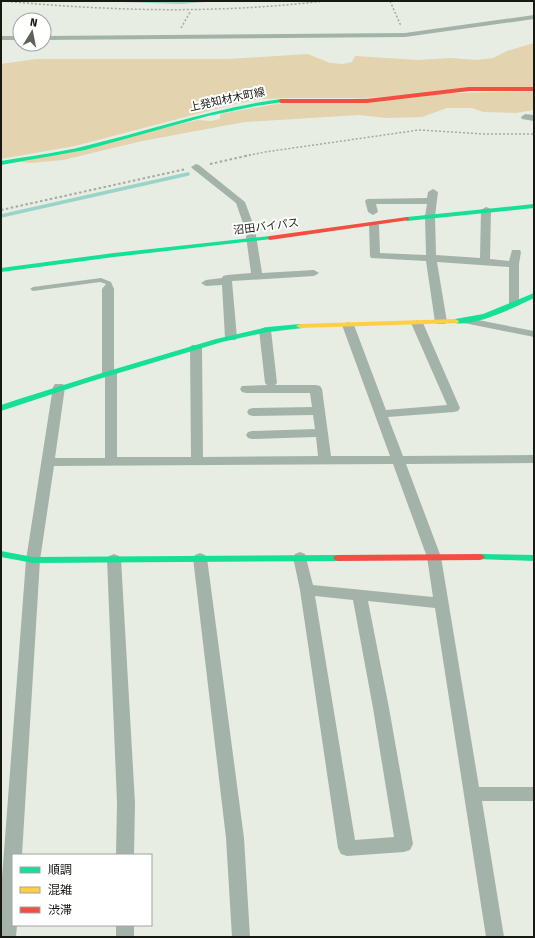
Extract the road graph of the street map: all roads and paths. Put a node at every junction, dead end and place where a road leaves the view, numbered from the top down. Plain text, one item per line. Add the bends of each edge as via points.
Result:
1 (3, 1) edge
2 (324, 1) edge
3 (390, 1) edge
4 (190, 12) junction
5 (534, 17) edge
6 (405, 35) junction
7 (1, 38) edge
8 (12, 38) edge
9 (52, 38) edge
10 (180, 38) junction
11 (534, 89) edge
12 (534, 134) edge
13 (1, 162) edge
14 (196, 167) junction
15 (534, 206) edge
16 (1, 210) edge
17 (486, 210) junction
18 (372, 212) dead end
19 (430, 216) junction
20 (374, 225) junction
21 (251, 241) junction
22 (516, 252) dead end
23 (430, 258) junction
24 (485, 262) junction
25 (514, 264) junction
26 (1, 270) edge
27 (314, 273) dead end
28 (257, 276) junction
29 (227, 281) junction
30 (206, 283) dead end
31 (33, 289) dead end
32 (534, 295) edge
33 (514, 304) junction
34 (468, 321) junction
35 (441, 322) junction
36 (417, 323) junction
37 (348, 326) junction
38 (265, 330) junction
39 (534, 334) edge
40 (231, 338) junction
41 (196, 347) junction
42 (108, 374) junction
43 (271, 382) dead end
44 (59, 387) junction
45 (246, 389) dead end
46 (1, 408) edge
47 (319, 411) junction
48 (253, 412) dead end
49 (382, 414) junction
50 (321, 433) junction
51 (252, 435) dead end
52 (534, 459) edge
53 (325, 460) junction
54 (398, 460) junction
55 (197, 461) junction
56 (49, 462) junction
57 (111, 462) junction
58 (1, 554) edge
59 (434, 557) junction
60 (200, 558) junction
61 (300, 558) junction
62 (534, 558) edge
63 (114, 559) junction
64 (33, 560) junction
65 (307, 590) junction
66 (359, 595) junction
67 (442, 603) junction
68 (471, 794) junction
69 (534, 794) edge
70 (13, 854) edge
71 (125, 854) edge
72 (12, 864) edge
73 (125, 926) edge
74 (7, 937) edge
75 (125, 937) edge
76 (241, 937) edge
77 (495, 937) edge

1 - 4 path via 98,10
2 - 4 path
3 - 6 path
4 - 10 path via 177,35
5 - 6 street
6 - 10 street
7 - 8 street
9 - 10 street
11 - 13 street, 上発知材木町線 via 469,89 367,101 262,103 202,116 84,148
12 - 14 path via 419,130 398,132 265,152
14 - 16 path
14 - 21 street via 240,202 250,229
15 - 17 street, 沼田バイパス
17 - 19 street, 沼田バイパス
17 - 24 street
18 - 19 street via 370,201 432,196
19 - 20 street, 沼田バイパス
19 - 23 street
20 - 21 street, 沼田バイパス
20 - 23 street via 375,256
21 - 26 street, 沼田バイパス
21 - 28 street
22 - 25 street
23 - 24 street
23 - 35 street
24 - 25 street
25 - 33 street
27 - 28 street
28 - 29 street via 227,278
29 - 30 street
29 - 40 street
31 - 42 lane via 102,280 109,283 106,289
32 - 33 street
33 - 34 street
34 - 35 street
34 - 39 street
35 - 36 street
36 - 37 street
36 - 49 street via 454,408
37 - 38 street via 294,326
37 - 49 street
38 - 40 street
38 - 43 street
40 - 41 street
41 - 42 street
41 - 55 street
42 - 44 street
42 - 57 street
44 - 46 street
44 - 56 street
45 - 47 street via 316,389
47 - 48 street
47 - 50 street
49 - 54 street
50 - 51 street
50 - 53 street
52 - 54 street
53 - 54 street
53 - 55 street
54 - 59 street
55 - 57 street
56 - 57 street
56 - 64 street
58 - 64 street
59 - 61 street
59 - 62 street
59 - 67 street
60 - 61 street
60 - 63 street
60 - 76 street via 235,838
61 - 65 street
63 - 64 street
63 - 71 street via 126,803
64 - 70 street
65 - 66 street
65 - 66 street via 347,848 404,844
66 - 67 street
67 - 68 street
68 - 69 street
68 - 77 street
72 - 74 street
73 - 75 street

